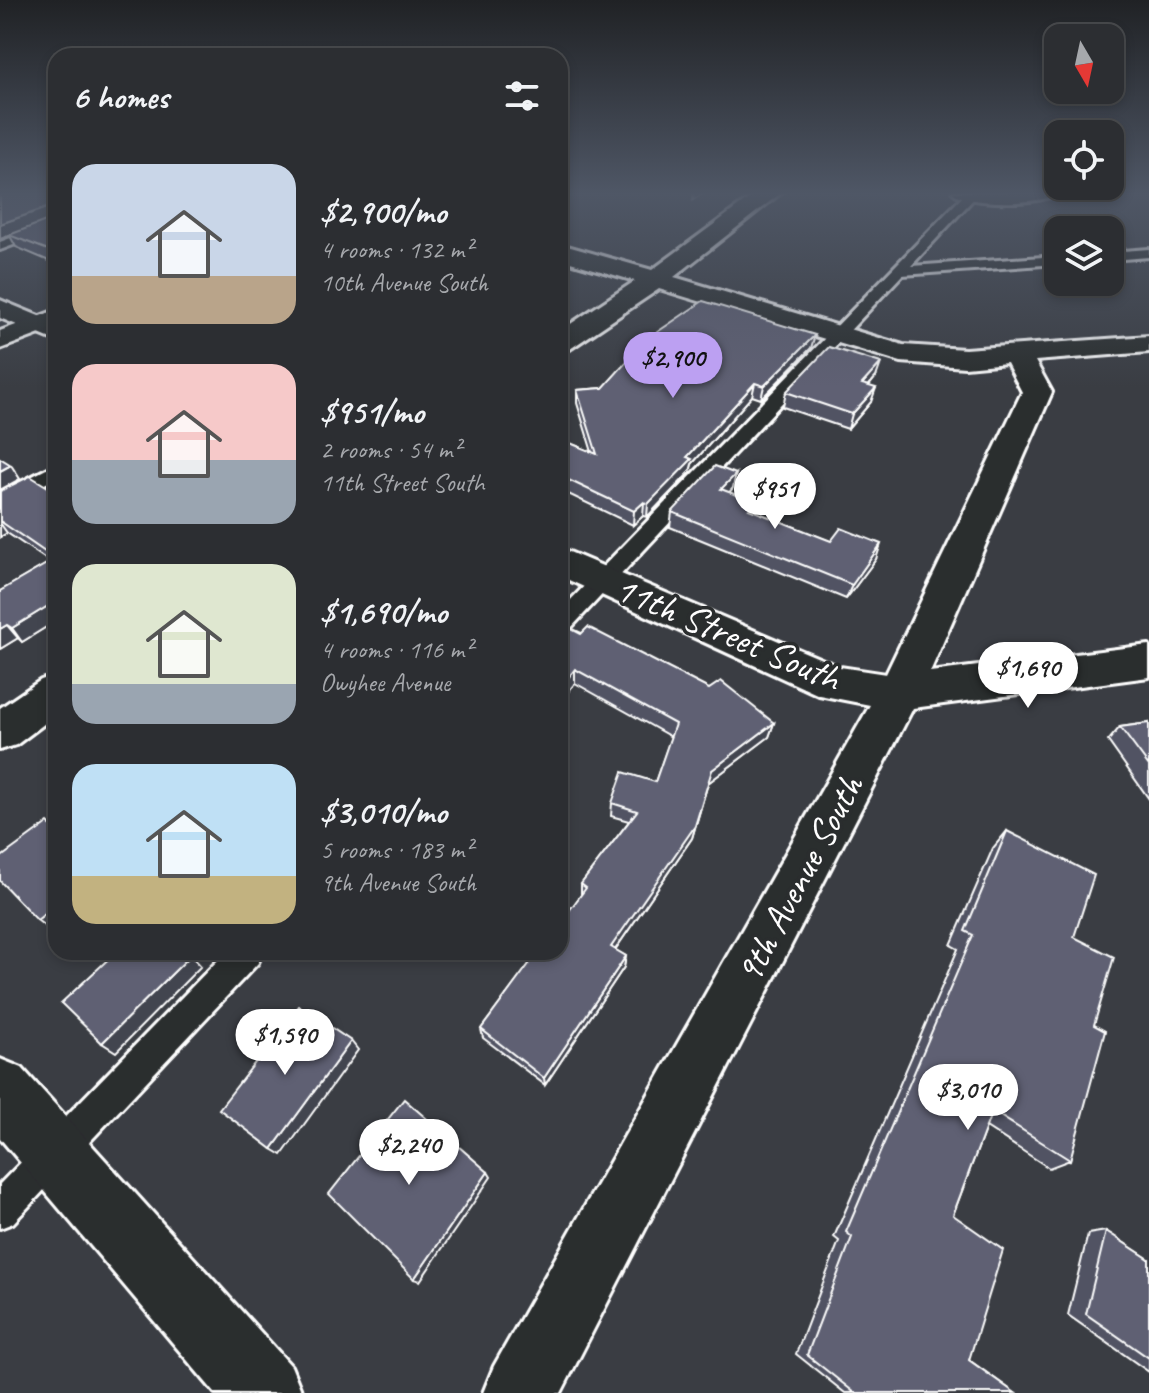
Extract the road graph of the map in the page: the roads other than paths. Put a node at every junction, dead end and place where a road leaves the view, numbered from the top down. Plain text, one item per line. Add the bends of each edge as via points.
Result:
1 (581, 257) edge
2 (685, 257) edge
3 (911, 257) edge
4 (1044, 261) edge
5 (899, 271) junction
6 (656, 279) junction
7 (0, 308) edge
8 (48, 324) edge
9 (48, 326) edge
10 (839, 334) junction
11 (568, 338) edge
12 (0, 341) edge
13 (1149, 344) edge
14 (1017, 355) junction
15 (48, 474) edge
16 (0, 501) edge
17 (568, 565) edge
18 (603, 581) junction
19 (568, 617) edge
20 (1149, 661) edge
21 (899, 693) junction
22 (48, 698) edge
23 (0, 732) edge
24 (239, 960) edge
25 (0, 1090) edge
26 (55, 1153) junction
27 (0, 1210) edge
28 (264, 1393) edge
29 (521, 1393) edge

1 - 6 street
2 - 6 street
3 - 5 lane
4 - 5 lane
5 - 10 lane
6 - 10 street
6 - 11 street
7 - 8 street
9 - 12 street
10 - 14 street via 901,353
10 - 18 lane
13 - 14 street
14 - 21 street, 9th Avenue South via 1037,392
15 - 16 lane
17 - 18 street, 11th Street South
18 - 19 lane
18 - 21 street, 11th Street South via 834,683
20 - 21 street, 11th Street South
21 - 29 street, 9th Avenue South
22 - 23 street
24 - 26 lane
25 - 26 street
26 - 27 lane
26 - 28 street

